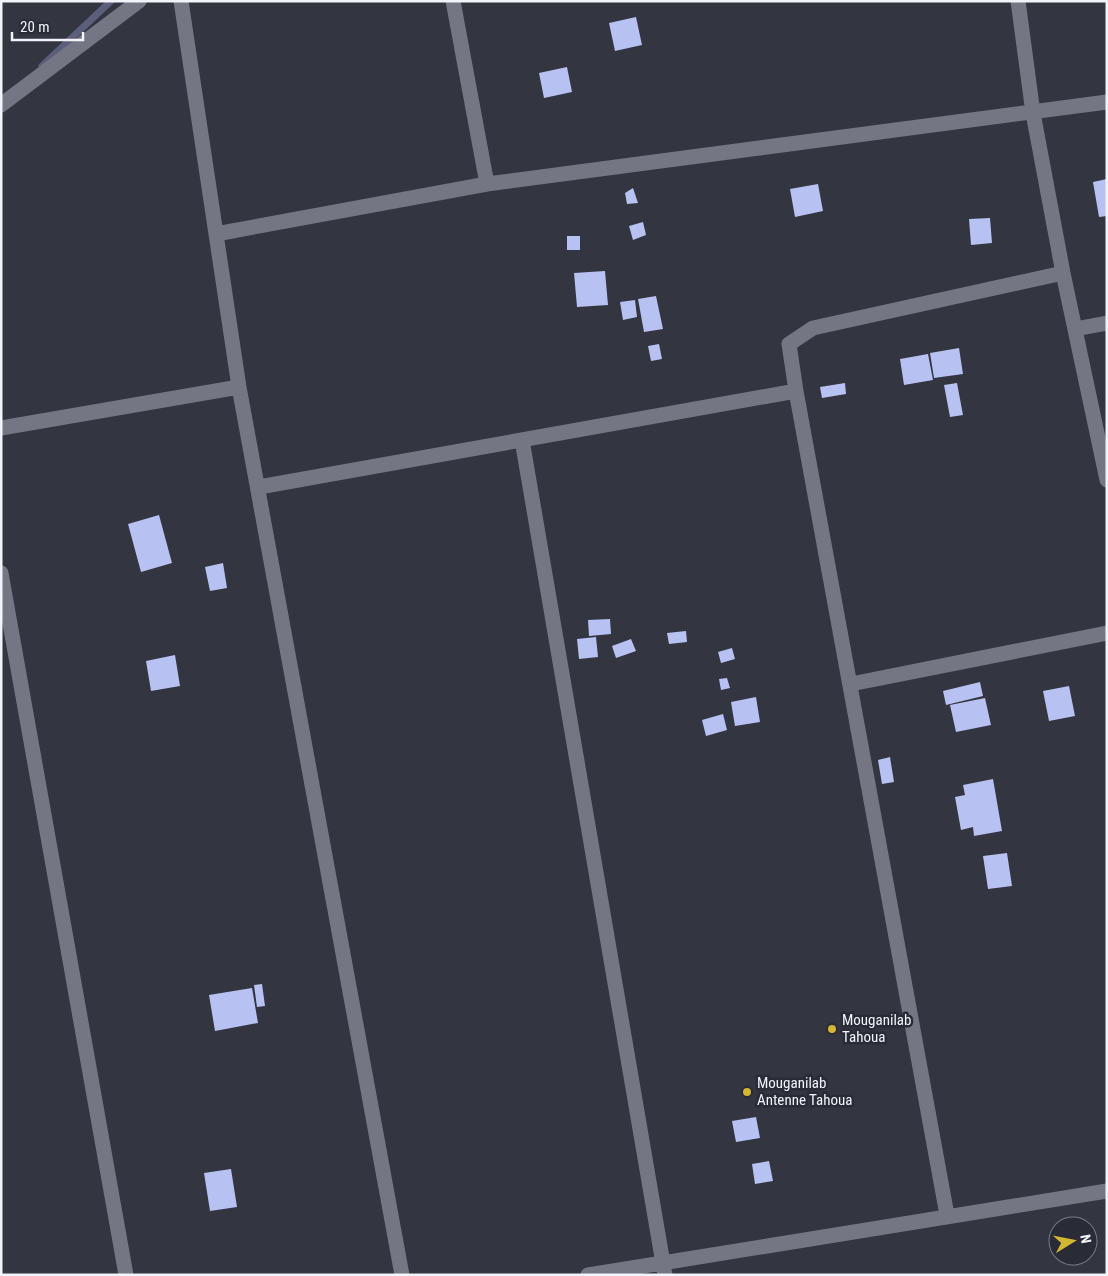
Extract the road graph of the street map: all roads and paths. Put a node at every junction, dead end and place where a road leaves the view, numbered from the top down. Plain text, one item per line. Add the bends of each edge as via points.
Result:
1 (139, 1) edge
2 (181, 1) edge
3 (453, 1) edge
4 (1018, 1) edge
5 (1107, 102) edge
6 (1, 105) edge
7 (1032, 113) junction
8 (486, 184) junction
9 (216, 234) junction
10 (1063, 273) junction
11 (1107, 323) edge
12 (1075, 329) junction
13 (239, 387) junction
14 (796, 391) junction
15 (1, 428) edge
16 (522, 440) junction
17 (1107, 480) edge
18 (259, 487) junction
19 (1, 573) edge
20 (1107, 633) edge
21 (851, 684) junction
22 (1107, 1190) edge
23 (947, 1215) junction
24 (664, 1269) edge
25 (126, 1275) edge
26 (402, 1275) edge
27 (588, 1275) edge

1 - 6 street
2 - 9 street
3 - 8 street
4 - 7 street
5 - 7 street
7 - 8 street
7 - 10 street
8 - 9 street
9 - 13 street
10 - 12 street
10 - 14 street via 813,328 789,344
11 - 12 street
12 - 17 street
13 - 15 street
13 - 18 street
14 - 16 street
14 - 21 street
16 - 18 street
16 - 24 street
18 - 26 street
19 - 25 street
20 - 21 street
21 - 23 street
22 - 23 street
23 - 24 street
24 - 27 street

